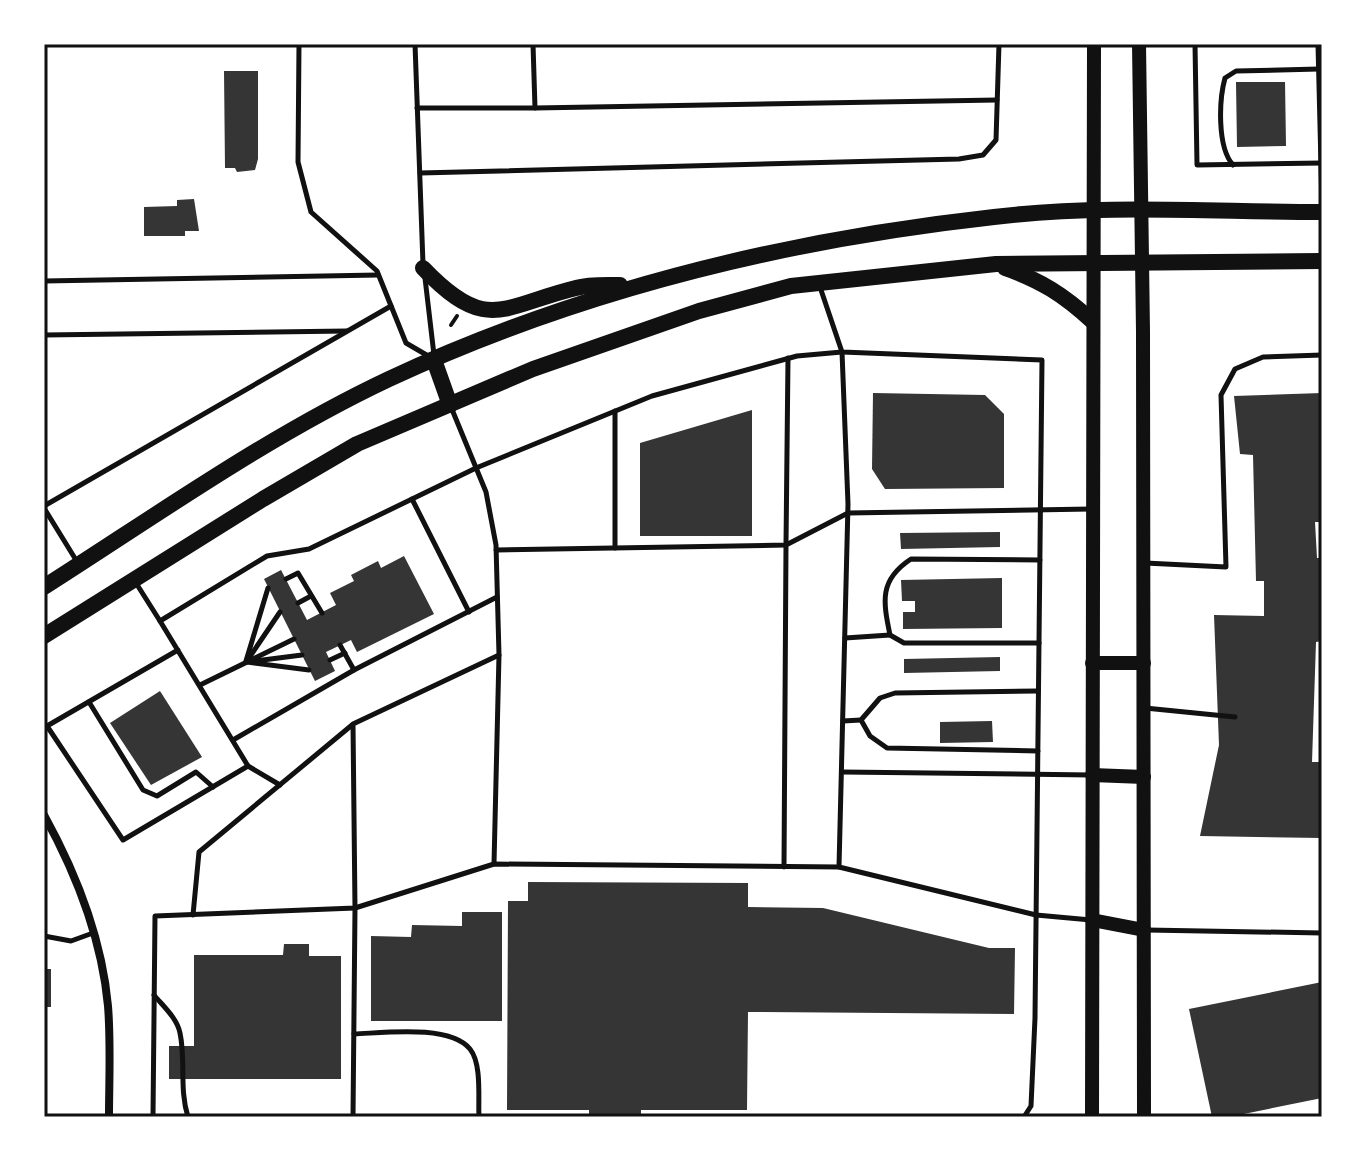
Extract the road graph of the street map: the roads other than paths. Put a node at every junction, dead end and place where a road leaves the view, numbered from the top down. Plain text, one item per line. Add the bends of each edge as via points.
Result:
1 (299, 44) edge
2 (415, 44) edge
3 (533, 44) edge
4 (999, 44) edge
5 (1094, 44) edge
6 (1139, 44) edge
7 (1195, 44) edge
8 (1318, 44) edge
9 (1319, 69) junction
10 (997, 100) junction
11 (417, 108) junction
12 (535, 108) junction
13 (1321, 163) edge
14 (1233, 165) junction
15 (420, 173) junction
16 (1142, 212) junction
17 (1322, 212) edge
18 (1094, 213) junction
19 (1142, 261) junction
20 (1322, 261) edge
21 (1092, 262) junction
22 (996, 264) junction
23 (423, 268) junction
24 (378, 275) junction
25 (44, 281) edge
26 (819, 282) junction
27 (645, 283) junction
28 (391, 306) junction
29 (1092, 321) junction
30 (348, 331) junction
31 (44, 335) edge
32 (842, 352) junction
33 (1322, 355) edge
34 (788, 358) junction
35 (434, 360) junction
36 (450, 405) junction
37 (615, 411) junction
38 (476, 468) junction
39 (412, 499) junction
40 (44, 507) edge
41 (1040, 508) junction
42 (1092, 509) junction
43 (848, 513) junction
44 (786, 545) junction
45 (615, 548) junction
46 (496, 550) junction
47 (1040, 560) junction
48 (1144, 564) junction
49 (79, 565) junction
50 (133, 579) junction
51 (286, 579) dead end
52 (44, 587) edge
53 (268, 588) dead end
54 (311, 596) junction
55 (497, 597) junction
56 (298, 603) dead end
57 (280, 612) dead end
58 (469, 612) junction
59 (322, 613) dead end
60 (160, 621) junction
61 (890, 635) junction
62 (44, 636) edge
63 (845, 638) junction
64 (294, 639) dead end
65 (1039, 643) junction
66 (340, 645) dead end
67 (178, 650) junction
68 (345, 653) junction
69 (302, 655) dead end
70 (499, 655) junction
71 (330, 660) dead end
72 (246, 662) junction
73 (1092, 663) junction
74 (1144, 663) junction
75 (309, 670) dead end
76 (354, 670) junction
77 (200, 685) junction
78 (1038, 691) junction
79 (89, 702) junction
80 (1144, 707) junction
81 (1235, 717) dead end
82 (861, 720) junction
83 (843, 721) junction
84 (353, 724) junction
85 (233, 740) junction
86 (1038, 751) junction
87 (248, 766) junction
88 (842, 772) junction
89 (1038, 774) junction
90 (1092, 775) junction
91 (1144, 777) junction
92 (280, 785) junction
93 (213, 787) junction
94 (44, 815) edge
95 (494, 864) junction
96 (784, 867) junction
97 (839, 867) junction
98 (355, 908) junction
99 (193, 915) junction
100 (1036, 915) junction
101 (1092, 920) junction
102 (1144, 930) junction
103 (93, 933) junction
104 (1322, 933) edge
105 (44, 936) edge
106 (154, 995) junction
107 (354, 1034) junction
108 (109, 1117) edge
109 (153, 1117) edge
110 (188, 1117) edge
111 (353, 1117) edge
112 (479, 1117) edge
113 (1024, 1117) edge
114 (1092, 1117) edge
115 (1144, 1117) edge

1 - 24 lane via 298,162 311,212
2 - 11 lane
3 - 12 lane
4 - 10 lane
5 - 18 main road
6 - 16 main road
7 - 14 lane via 1197,165
8 - 9 lane
9 - 13 lane
9 - 14 lane via 1236,71 1225,78 1220,95 1225,156
10 - 12 lane
10 - 15 lane via 996,140 983,155 959,159
11 - 12 lane
11 - 15 lane
13 - 14 lane
13 - 17 lane
15 - 23 lane
16 - 17 main road
16 - 18 main road
16 - 19 main road
18 - 21 main road
18 - 27 main road via 995,216 897,231 767,252
19 - 20 main road
19 - 21 main road
19 - 48 main road
21 - 22 main road
21 - 29 main road
22 - 26 main road
22 - 29 main road via 1051,287
23 - 27 main road via 446,292 491,311 526,306 578,287
23 - 35 lane
24 - 25 lane
24 - 28 lane
26 - 32 lane
26 - 36 main road via 699,311 533,369
27 - 35 main road via 506,329
28 - 30 lane
28 - 35 lane via 406,343
29 - 42 main road
30 - 31 lane
30 - 40 lane
32 - 34 lane
32 - 41 lane via 1042,360
32 - 43 lane
33 - 48 lane via 1263,357 1235,369 1221,395 1226,567
34 - 37 lane
34 - 44 lane
35 - 36 main road
35 - 49 main road via 267,444
36 - 38 lane
36 - 50 main road via 357,444
37 - 38 lane
37 - 45 lane
38 - 39 lane
38 - 46 lane via 486,492
39 - 58 lane
39 - 60 lane via 309,549 267,556
40 - 49 lane
41 - 42 lane
41 - 43 lane
41 - 47 lane
42 - 73 main road
43 - 44 lane
43 - 63 lane
44 - 45 lane
44 - 96 lane
45 - 46 lane
46 - 55 lane
47 - 61 lane via 911,559 885,586
47 - 65 lane
48 - 74 main road
49 - 52 main road
50 - 60 lane
50 - 62 main road
51 - 54 lane via 298,573
53 - 72 lane
54 - 56 lane
54 - 59 lane
55 - 58 lane
55 - 70 lane
57 - 72 lane
58 - 76 lane
60 - 67 lane
61 - 63 lane
61 - 65 lane via 904,643
63 - 83 lane
64 - 72 lane
65 - 78 lane
66 - 68 lane
67 - 77 lane
67 - 79 lane
68 - 71 lane
68 - 76 lane
69 - 72 lane
70 - 84 lane
70 - 95 lane
72 - 75 lane
72 - 77 lane
73 - 74 main road
73 - 90 main road
74 - 80 main road
76 - 85 lane
77 - 85 lane
78 - 82 lane via 895,693 880,698
78 - 86 lane
79 - 93 lane via 143,790 157,796 196,772
79 - 93 lane via 47,726 123,840
80 - 81 lane
80 - 91 main road
82 - 83 lane
82 - 86 lane via 870,736 887,748
83 - 88 lane
84 - 92 lane
84 - 98 lane
85 - 87 lane
86 - 89 lane
87 - 92 lane
87 - 93 lane
88 - 89 lane
88 - 97 lane
89 - 90 lane
89 - 100 lane
90 - 91 main road
90 - 101 main road
91 - 102 main road
92 - 99 lane via 199,852
94 - 103 street
95 - 96 lane
95 - 98 lane
96 - 97 lane
97 - 100 lane
98 - 99 lane
98 - 107 lane
99 - 106 lane via 155,916
100 - 101 lane
100 - 113 lane via 1031,1106
101 - 102 main road
101 - 114 main road
102 - 104 lane
102 - 115 main road
103 - 105 lane via 71,941
103 - 108 street via 108,1005
106 - 109 lane
106 - 110 lane via 180,1034
107 - 111 lane
107 - 112 lane via 424,1032 459,1041 472,1051

